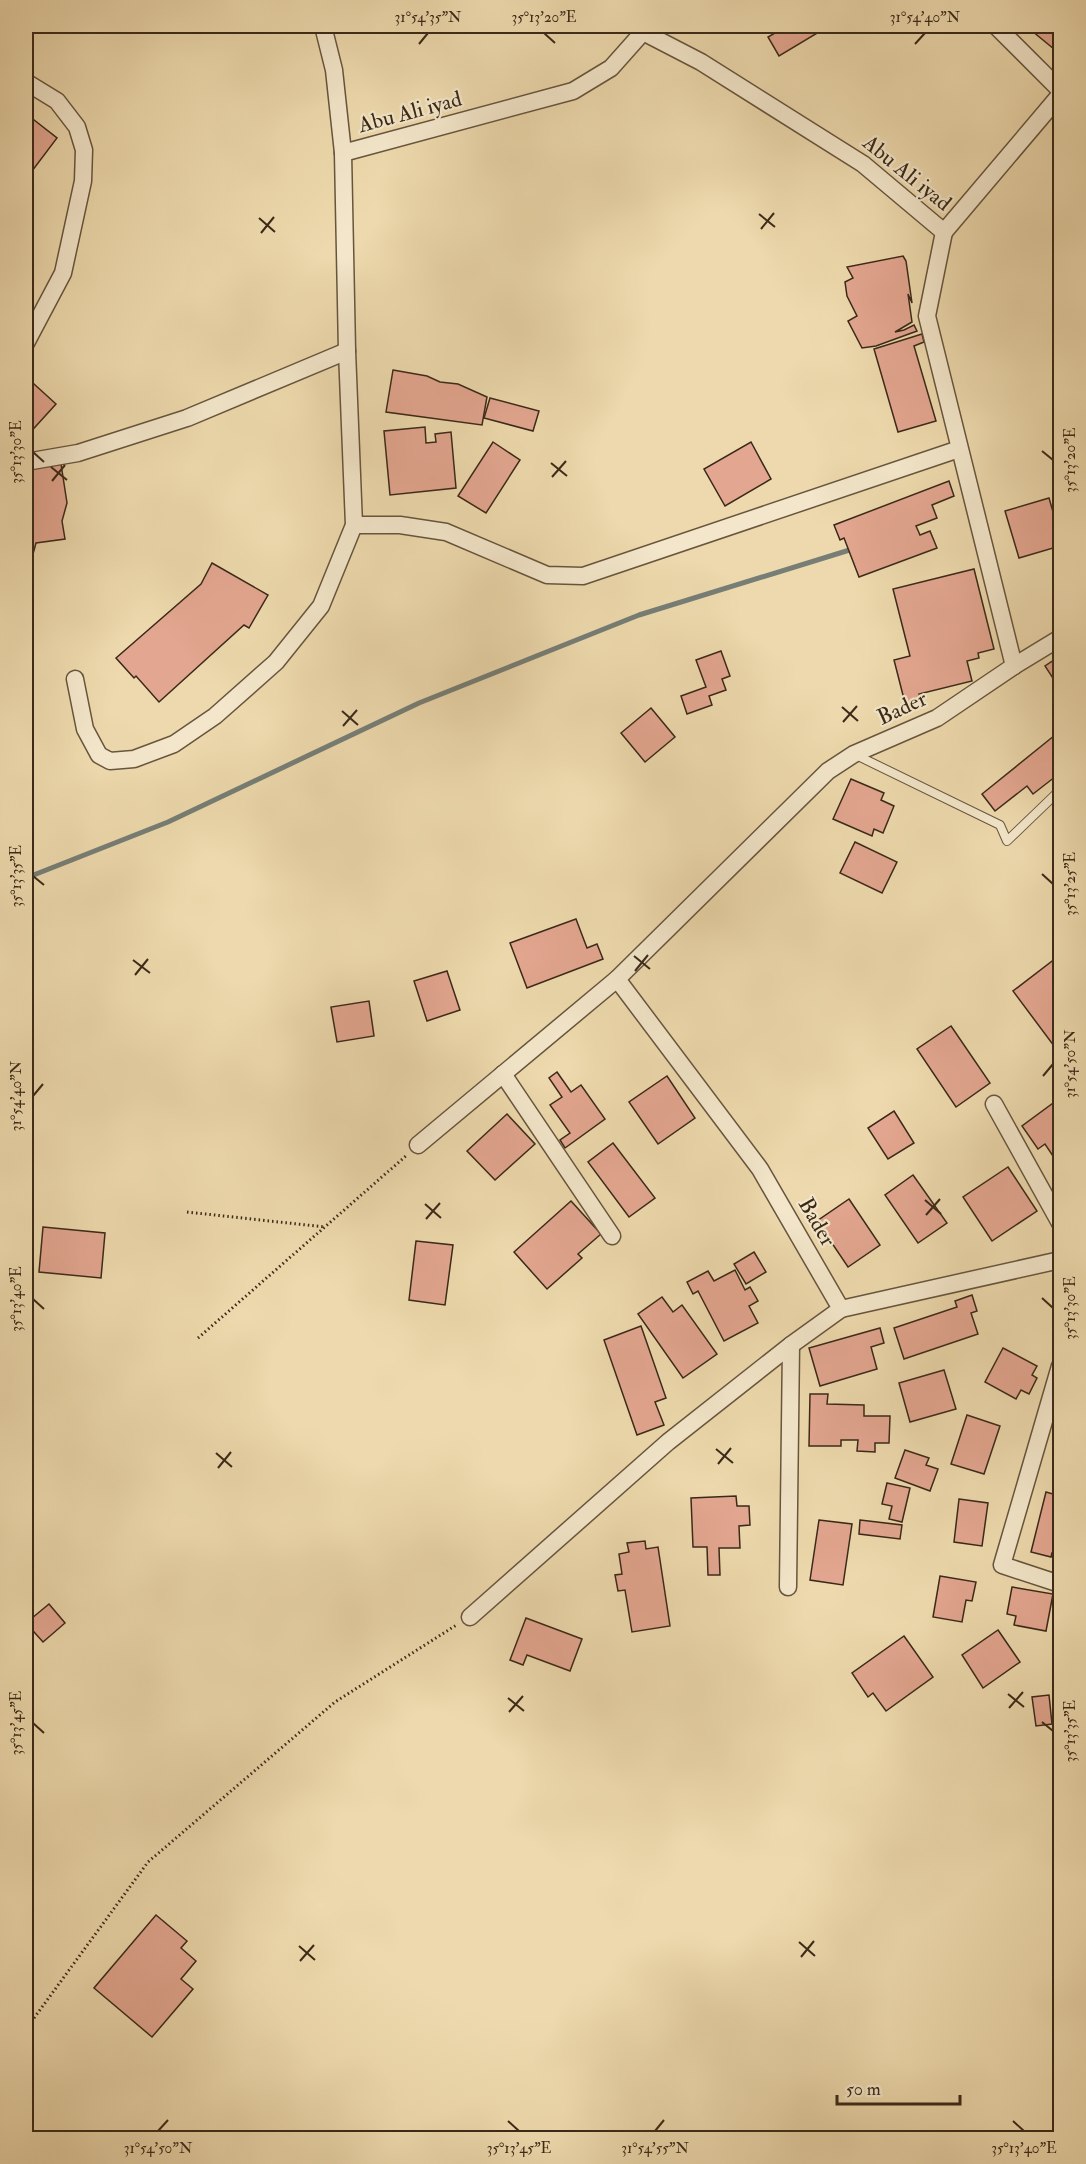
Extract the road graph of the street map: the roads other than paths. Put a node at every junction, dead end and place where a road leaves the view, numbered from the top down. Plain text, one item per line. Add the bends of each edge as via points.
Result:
1 (323, 26) edge
2 (996, 26) edge
3 (645, 29) edge
4 (26, 82) edge
5 (1060, 90) edge
6 (1060, 95) edge
7 (343, 153) junction
8 (944, 232) junction
9 (26, 343) edge
10 (347, 351) junction
11 (959, 449) junction
12 (26, 462) edge
13 (354, 525) junction
14 (1060, 638) edge
15 (1014, 666) junction
16 (75, 679) dead end
17 (854, 754) junction
18 (1060, 790) edge
19 (617, 979) junction
20 (503, 1074) junction
21 (994, 1104) dead end
22 (418, 1145) road end
23 (1060, 1223) edge
24 (612, 1236) dead end
25 (1060, 1260) edge
26 (841, 1310) junction
27 (791, 1345) junction
28 (1060, 1366) edge
29 (1060, 1584) edge
30 (788, 1587) dead end
31 (470, 1617) road end

1 - 7 street via 334,70
2 - 5 street
3 - 7 street, Abu Ali iyad via 611,68 573,91
3 - 8 street, Abu Ali iyad via 863,164
4 - 9 street via 57,101 77,127 84,150 83,181 63,273
6 - 8 street
7 - 10 street
8 - 11 street, Abu Ali iyad via 927,316
10 - 12 street via 187,418 78,453
10 - 13 street
11 - 13 street via 583,576 547,575 446,532 400,525
11 - 15 street, Abu Ali iyad
13 - 16 street via 321,606 276,662 215,716 174,744 134,759 110,761 99,755 86,729
14 - 15 street, Bader
15 - 17 street, Bader via 937,718
17 - 18 lane via 1000,825 1007,841
17 - 19 street, Bader via 828,771
19 - 20 street, Bader
19 - 26 street, Bader via 760,1168
20 - 22 street, Bader
20 - 24 street
21 - 23 street
25 - 26 street
26 - 27 street
27 - 30 street
27 - 31 street via 668,1442
28 - 29 street via 1002,1565

